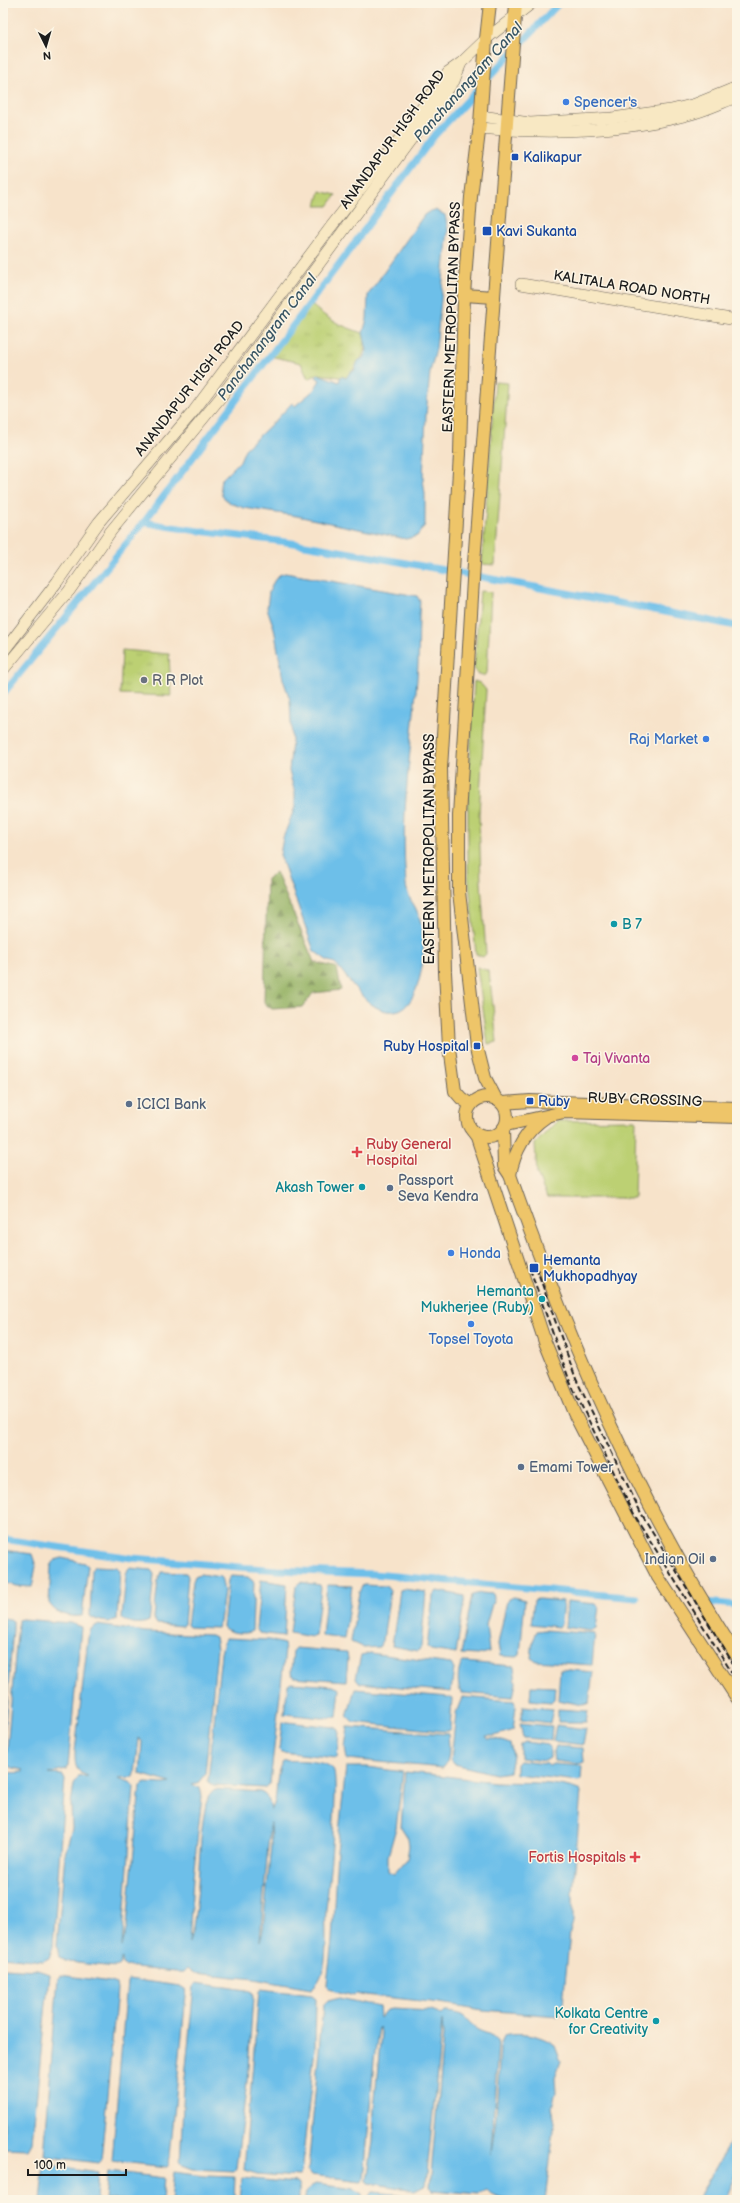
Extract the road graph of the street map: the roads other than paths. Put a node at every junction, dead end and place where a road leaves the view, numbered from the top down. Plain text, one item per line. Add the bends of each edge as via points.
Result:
1 (490, 3) edge
2 (516, 3) edge
3 (532, 3) edge
4 (514, 22) junction
5 (486, 44) junction
6 (462, 63) junction
7 (737, 88) edge
8 (737, 97) edge
9 (482, 110) junction
10 (506, 125) junction
11 (479, 128) junction
12 (521, 284) dead end
13 (464, 295) junction
14 (494, 297) junction
15 (737, 320) edge
16 (3, 652) edge
17 (3, 670) edge
18 (499, 1101) junction
19 (471, 1105) junction
20 (737, 1108) edge
21 (552, 1114) junction
22 (737, 1117) edge
23 (504, 1127) junction
24 (472, 1130) junction
25 (510, 1175) junction
26 (737, 1656) edge
27 (737, 1698) edge

1 - 5 main road, EASTERN METROPOLITAN BYPASS
2 - 4 main road
3 - 4 main road
4 - 5 main road
4 - 10 main road
5 - 6 main road
5 - 9 main road, EASTERN METROPOLITAN BYPASS
6 - 16 main road, ANANDAPUR HIGH ROAD via 448,72 193,412 99,522 58,582
6 - 17 main road, ANANDAPUR HIGH ROAD via 454,81 220,398 111,531 69,591
7 - 10 main road via 695,104 651,113
8 - 10 main road via 690,115 652,124 581,132
9 - 10 main road
9 - 11 main road, EASTERN METROPOLITAN BYPASS
10 - 11 main road
10 - 14 main road
11 - 13 main road, EASTERN METROPOLITAN BYPASS
12 - 15 main road, KALITALA ROAD NORTH
13 - 14 main road
13 - 19 main road, EASTERN METROPOLITAN BYPASS via 464,378 441,769 449,1047 455,1091
14 - 18 main road via 474,563 459,816 459,892 478,1046 485,1078
18 - 19 main road via 481,1098
18 - 20 main road
18 - 23 main road via 507,1113
19 - 24 main road via 467,1117
21 - 22 main road, RUBY CROSSING via 589,1112
21 - 23 main road, RUBY CROSSING
21 - 25 main road via 536,1124 526,1136 514,1159
23 - 24 main road, RUBY CROSSING via 488,1137
23 - 25 main road via 504,1166
24 - 27 main road via 477,1137 495,1188 545,1342 574,1413 658,1577
25 - 26 main road via 535,1245 614,1437 661,1514 700,1598

